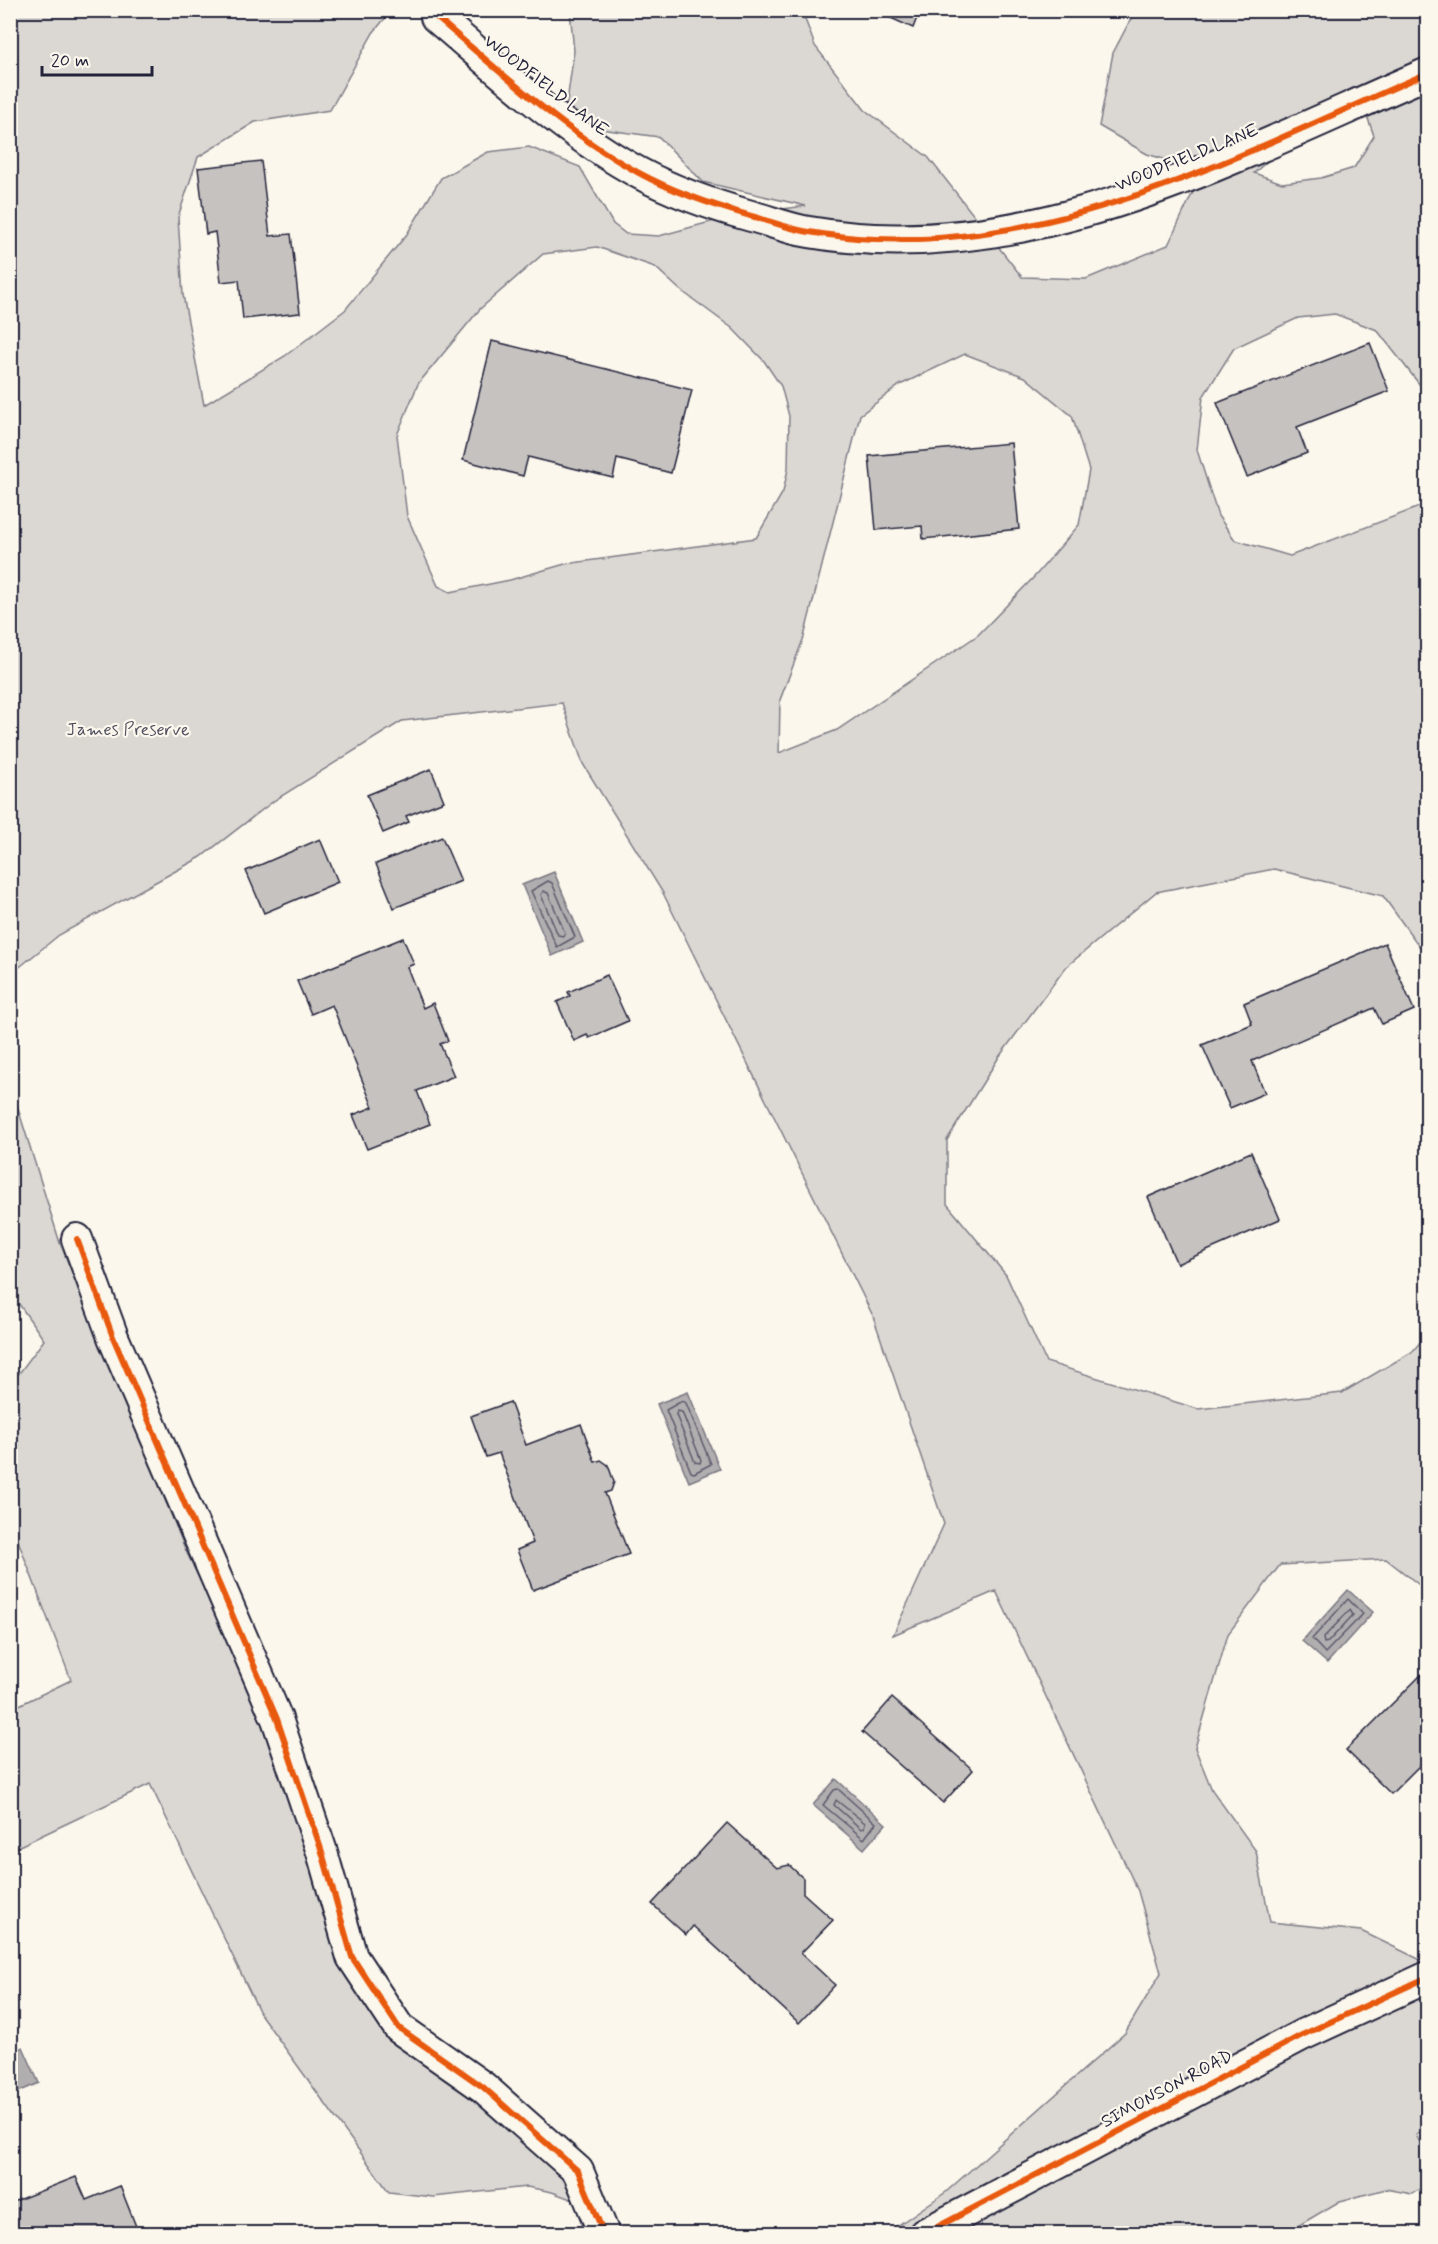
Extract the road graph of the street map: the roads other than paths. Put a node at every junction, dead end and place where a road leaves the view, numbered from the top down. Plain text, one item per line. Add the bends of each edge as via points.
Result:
1 (436, 16) dead end
2 (1428, 73) edge
3 (77, 1239) dead end
4 (1428, 1977) edge
5 (604, 2234) edge
6 (924, 2234) edge

1 - 2 street, WOODFIELD LANE via 574,131 639,173 703,202 808,232 890,239 964,237 1043,224 1147,194
3 - 5 street via 113,1337 276,1719 322,1852 352,1957 399,2028 483,2087 578,2170
4 - 6 street, SIMONSON ROAD via 1302,2035

